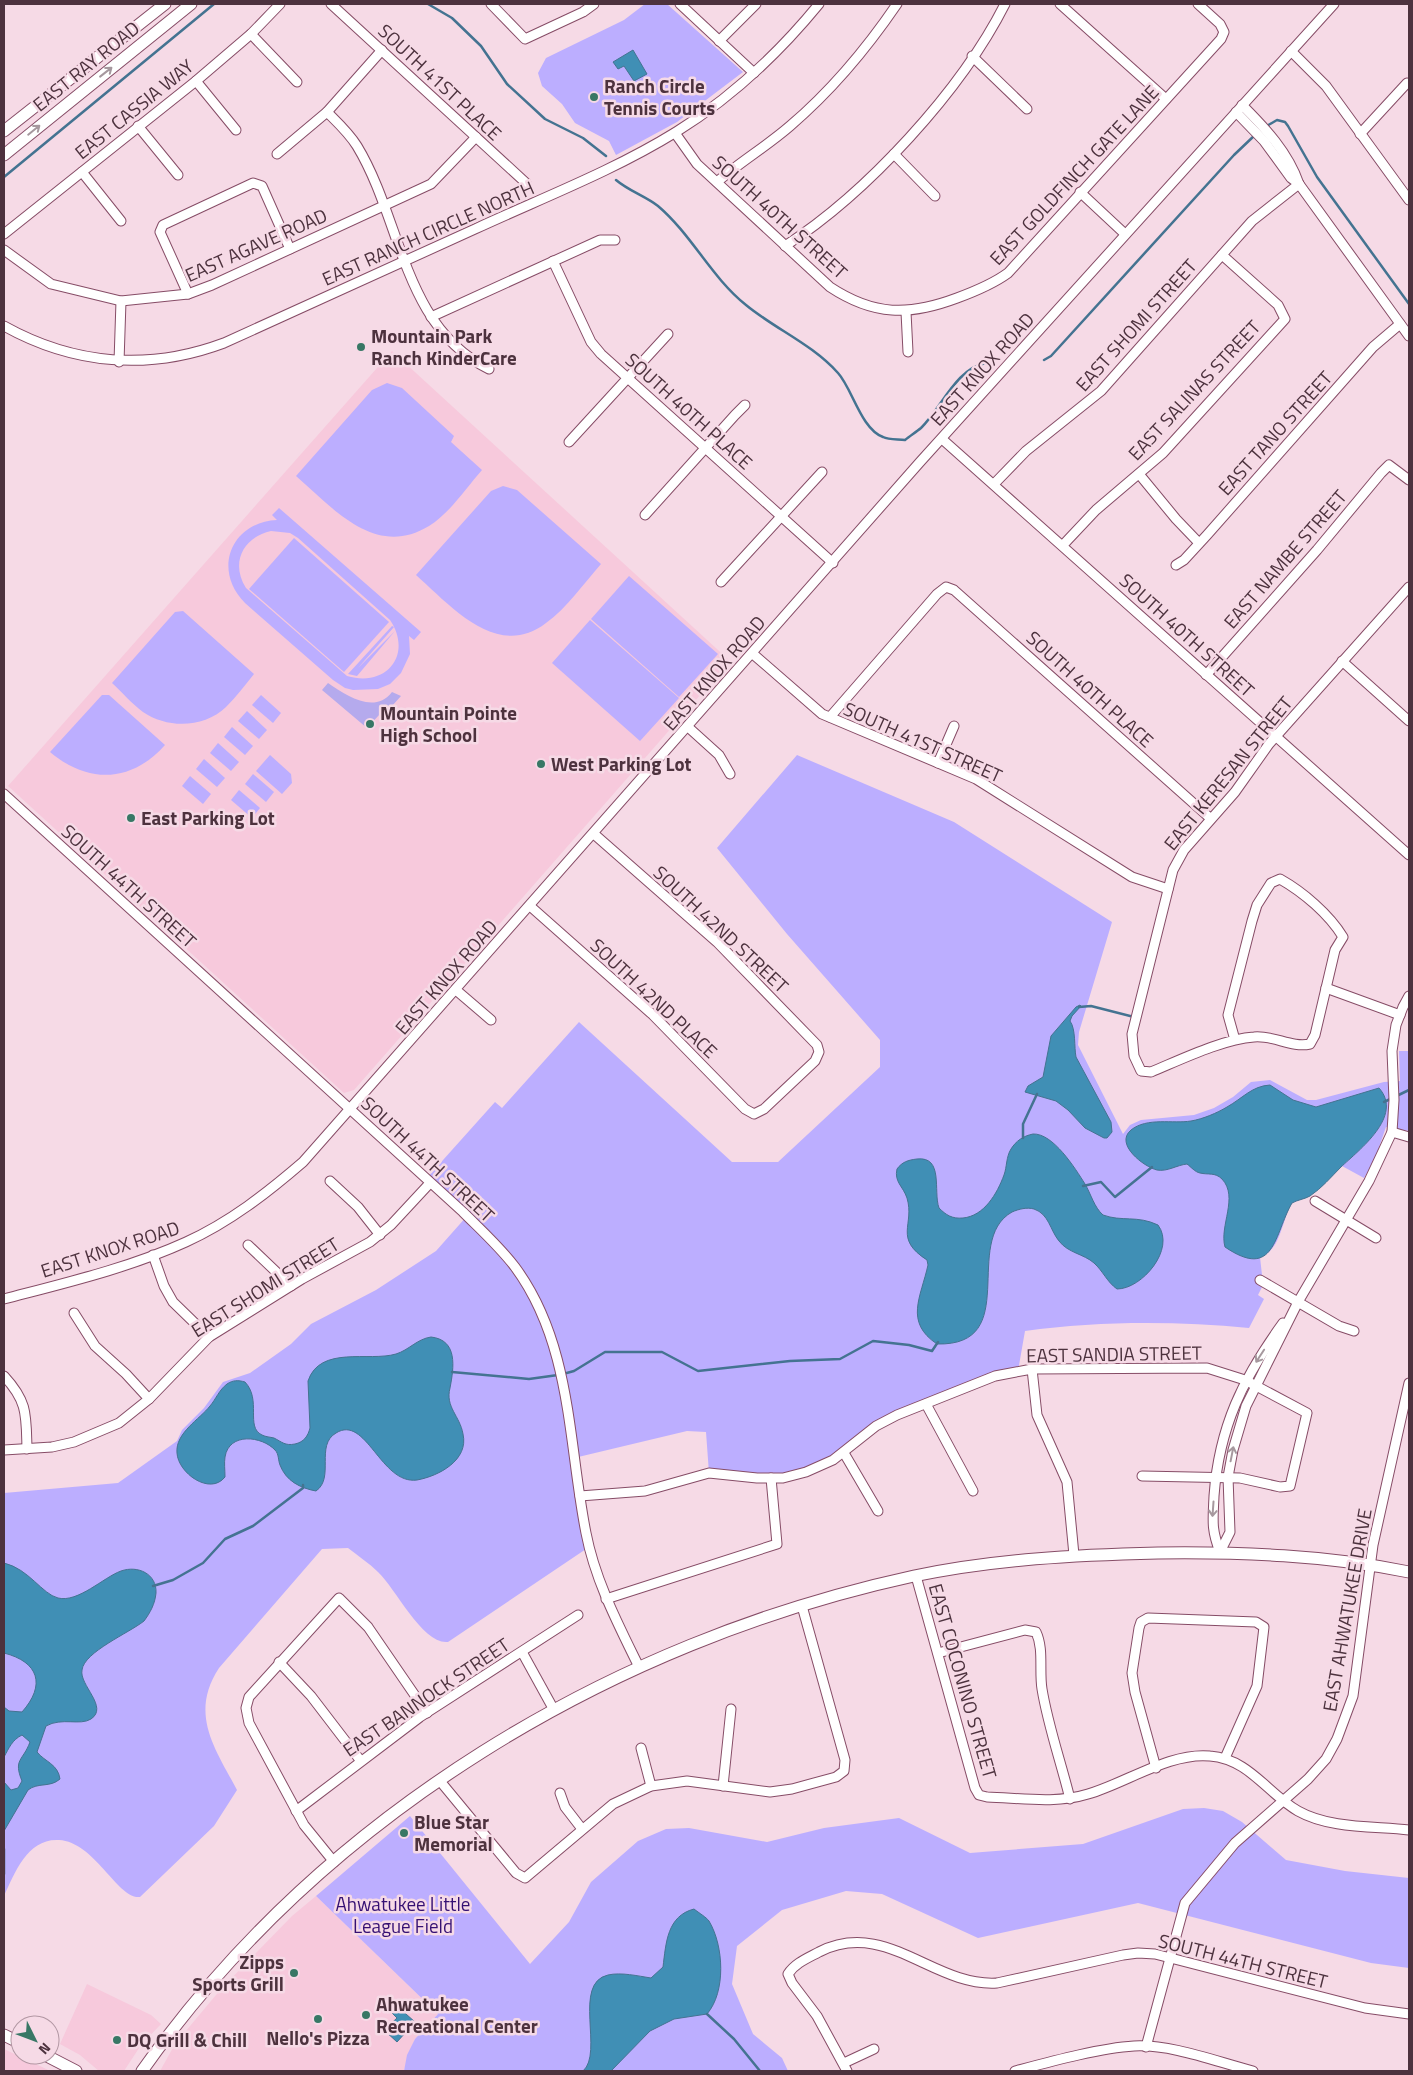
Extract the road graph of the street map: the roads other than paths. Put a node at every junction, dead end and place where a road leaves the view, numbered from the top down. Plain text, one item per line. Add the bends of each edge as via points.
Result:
1 (165, 4) edge
2 (191, 4) edge
3 (280, 4) edge
4 (331, 4) edge
5 (491, 4) edge
6 (594, 4) edge
7 (680, 4) edge
8 (756, 4) edge
9 (819, 4) edge
10 (897, 4) edge
11 (1004, 4) edge
12 (1060, 4) edge
13 (1198, 4) edge
14 (1334, 4) edge
15 (251, 34) junction
16 (719, 40) junction
17 (382, 50) junction
18 (1291, 51) junction
19 (972, 56) junction
20 (754, 72) junction
21 (196, 81) junction
22 (296, 82) dead end
23 (1407, 83) dead end
24 (1166, 99) junction
25 (43, 101) junction
26 (1027, 109) dead end
27 (1239, 109) junction
28 (327, 112) junction
29 (54, 113) junction
30 (138, 126) junction
31 (236, 130) dead end
32 (4, 131) edge
33 (1264, 132) junction
34 (675, 133) junction
35 (1360, 134) junction
36 (476, 137) junction
37 (277, 154) dead end
38 (894, 154) junction
39 (4, 155) edge
40 (82, 172) junction
41 (178, 175) dead end
42 (717, 182) junction
43 (526, 184) dead end
44 (1299, 184) junction
45 (1080, 192) junction
46 (935, 196) dead end
47 (1409, 200) edge
48 (384, 206) junction
49 (121, 221) dead end
50 (4, 234) edge
51 (1125, 234) junction
52 (615, 240) dead end
53 (785, 246) junction
54 (290, 248) junction
55 (4, 250) edge
56 (1222, 255) junction
57 (404, 261) junction
58 (553, 261) junction
59 (188, 294) junction
60 (121, 301) junction
61 (906, 312) junction
62 (431, 317) junction
63 (1400, 324) junction
64 (4, 326) edge
65 (668, 334) dead end
66 (1409, 336) edge
67 (908, 352) dead end
68 (119, 362) junction
69 (490, 369) dead end
70 (628, 378) junction
71 (745, 406) dead end
72 (942, 439) junction
73 (569, 442) dead end
74 (705, 447) junction
75 (822, 472) dead end
76 (1139, 474) junction
77 (1409, 480) edge
78 (994, 484) junction
79 (645, 515) dead end
80 (781, 517) junction
81 (1199, 543) junction
82 (1063, 545) junction
83 (833, 563) junction
84 (1176, 565) dead end
85 (721, 582) dead end
86 (1409, 587) edge
87 (753, 654) junction
88 (1342, 661) junction
89 (1206, 675) junction
90 (830, 717) junction
91 (1409, 721) edge
92 (954, 726) dead end
93 (688, 728) junction
94 (1276, 736) junction
95 (938, 763) junction
96 (730, 774) dead end
97 (4, 794) edge
98 (1210, 818) junction
99 (594, 834) junction
100 (1409, 856) edge
101 (1168, 889) junction
102 (530, 906) junction
103 (1326, 988) junction
104 (456, 990) junction
105 (1409, 996) edge
106 (1400, 1015) junction
107 (491, 1020) dead end
108 (1235, 1040) junction
109 (351, 1110) junction
110 (754, 1114) joint
111 (1393, 1128) junction
112 (1409, 1137) edge
113 (330, 1181) dead end
114 (430, 1182) junction
115 (1315, 1201) dead end
116 (1346, 1219) junction
117 (380, 1234) junction
118 (1376, 1238) dead end
119 (248, 1245) dead end
120 (153, 1256) junction
121 (1260, 1280) dead end
122 (291, 1286) junction
123 (4, 1300) edge
124 (1298, 1302) junction
125 (74, 1313) dead end
126 (1354, 1332) dead end
127 (209, 1337) junction
128 (1032, 1369) junction
129 (4, 1376) edge
130 (1245, 1380) junction
131 (1409, 1383) edge
132 (1257, 1385) junction
133 (149, 1399) junction
134 (926, 1404) junction
135 (27, 1448) junction
136 (4, 1450) edge
137 (844, 1453) junction
138 (1142, 1476) dead end
139 (1222, 1476) junction
140 (771, 1478) junction
141 (973, 1491) dead end
142 (580, 1496) junction
143 (878, 1511) dead end
144 (1220, 1552) junction
145 (1074, 1555) junction
146 (1371, 1564) junction
147 (1409, 1572) edge
148 (916, 1576) junction
149 (606, 1599) junction
150 (802, 1606) junction
151 (578, 1615) dead end
152 (522, 1652) junction
153 (938, 1653) junction
154 (279, 1662) junction
155 (639, 1667) junction
156 (731, 1709) dead end
157 (554, 1710) junction
158 (427, 1713) junction
159 (641, 1748) dead end
160 (1225, 1758) junction
161 (360, 1760) junction
162 (1156, 1768) junction
163 (440, 1781) junction
164 (651, 1786) junction
165 (722, 1786) junction
166 (560, 1793) dead end
167 (1070, 1798) junction
168 (1284, 1801) junction
169 (296, 1811) junction
170 (1408, 1827) edge
171 (582, 1829) junction
172 (334, 1862) junction
173 (1170, 1958) junction
174 (1409, 2014) edge
175 (1146, 2047) junction
176 (874, 2049) dead end
177 (60, 2063) edge
178 (845, 2067) edge
179 (76, 2071) edge
180 (142, 2071) edge
181 (1015, 2071) edge
182 (1254, 2071) edge

1 - 25 main road, EAST RAY ROAD
29 -> 2 main road, EAST RAY ROAD
3 - 15 street, EAST CASSIA WAY
4 - 17 street, SOUTH 41ST PLACE
5 - 6 street via 525,38
7 - 16 street
8 - 16 street
9 - 20 street, EAST RANCH CIRCLE NORTH
10 - 42 street via 818,99 791,125
11 - 19 street
12 - 24 street
13 - 24 street, EAST GOLDFINCH GATE LANE via 1220,24 1224,32
14 - 18 street, EAST KNOX ROAD
15 - 21 street, EAST CASSIA WAY
15 - 22 street
16 - 20 street
17 - 28 street
17 - 36 street, SOUTH 41ST PLACE
18 - 27 street, EAST KNOX ROAD
18 - 35 street via 1326,86
19 - 26 street
19 - 38 street via 930,114
20 - 34 street, EAST RANCH CIRCLE NORTH
21 - 30 street, EAST CASSIA WAY
21 - 31 street
23 - 35 street
24 - 45 street, EAST GOLDFINCH GATE LANE
25 - 29 main road
25 - 32 main road, EAST RAY ROAD
27 - 33 street
27 - 33 street via 1254,130
27 - 51 street, EAST KNOX ROAD
28 - 37 street
28 - 48 street via 357,146
39 -> 29 main road, EAST RAY ROAD
30 - 40 street, EAST CASSIA WAY
30 - 41 street
33 - 44 street via 1288,161
34 - 42 street, SOUTH 40TH STREET via 689,154
34 - 57 street, EAST RANCH CIRCLE NORTH via 598,173
35 - 47 street
36 - 43 street, SOUTH 41ST PLACE
36 - 48 street, EAST AGAVE ROAD via 431,184
38 - 46 street
38 - 53 street via 844,200
40 - 49 street
40 - 50 street, EAST CASSIA WAY
42 - 53 street, SOUTH 40TH STREET
44 - 56 street, EAST SHOMI STREET via 1264,210
44 - 63 street
45 - 51 street
45 - 61 street, EAST GOLDFINCH GATE LANE via 1008,273 996,282 945,303
48 - 54 street, EAST AGAVE ROAD
48 - 57 street
51 - 72 street, EAST KNOX ROAD
52 - 58 street via 600,240
53 - 61 street, SOUTH 40TH STREET via 830,287 845,296 877,309
54 - 59 street, EAST AGAVE ROAD
54 - 59 street via 262,186 253,183 163,224 160,232
55 - 60 street, EAST AGAVE ROAD via 51,284
56 - 76 street, EAST SALINAS STREET via 1278,305 1285,319 1163,453
56 - 78 street, EAST SHOMI STREET via 1101,391 1026,451
57 - 62 street
57 - 68 street, EAST RANCH CIRCLE NORTH via 208,349 162,360
58 - 62 street
58 - 70 street, SOUTH 40TH PLACE via 591,342
59 - 60 street, EAST AGAVE ROAD
60 - 68 street
61 - 67 street
62 - 69 street via 472,361
63 - 66 street
63 - 81 street, EAST TANO STREET via 1373,347
64 - 68 street, EAST RANCH CIRCLE NORTH via 64,353
65 - 70 street
70 - 73 street
70 - 74 street, SOUTH 40TH PLACE
71 - 74 street
72 - 78 street, SOUTH 40TH STREET
72 - 83 street, EAST KNOX ROAD
74 - 79 street
74 - 80 street, SOUTH 40TH PLACE
75 - 80 street
76 - 81 street
76 - 82 street, EAST SALINAS STREET via 1096,510
77 - 89 street, EAST NAMBE STREET via 1389,465
78 - 82 street, SOUTH 40TH STREET
80 - 83 street, SOUTH 40TH PLACE
80 - 85 street
81 - 84 street, EAST TANO STREET
82 - 89 street, SOUTH 40TH STREET
83 - 87 street, EAST KNOX ROAD
86 - 88 street, EAST KERESAN STREET
87 - 90 street, SOUTH 41ST STREET via 816,709
87 - 93 street, EAST KNOX ROAD
88 - 91 street
88 - 94 street, EAST KERESAN STREET
89 - 94 street, SOUTH 40TH STREET
90 - 95 street, SOUTH 41ST STREET
90 - 98 street, SOUTH 40TH PLACE via 946,587 954,590
92 - 95 street
93 - 96 street via 720,756
93 - 99 street, EAST KNOX ROAD
94 - 98 street, EAST KERESAN STREET via 1235,792
94 - 100 street, SOUTH 40TH STREET
95 - 101 street, SOUTH 41ST STREET via 980,782 1132,877
97 - 109 street, SOUTH 44TH STREET
98 - 101 street, EAST KERESAN STREET via 1184,850 1173,870
99 - 102 street, EAST KNOX ROAD
99 - 110 street, SOUTH 42ND STREET via 727,952 817,1045 819,1052 815,1061
101 - 108 street, EAST KERESAN STREET via 1132,1034 1134,1056 1141,1071 1151,1072
102 - 104 street, EAST KNOX ROAD
102 - 110 street, SOUTH 42ND PLACE via 653,1014 745,1110
103 - 106 street
103 - 108 street via 1315,1036 1310,1044 1300,1046 1270,1036
103 - 108 street via 1335,950 1343,937 1335,925 1280,879 1271,884 1261,898 1252,921 1228,1015
104 - 107 street
104 - 109 street, EAST KNOX ROAD
105 - 106 street
106 - 111 street via 1392,1060
109 - 114 street, SOUTH 44TH STREET
109 - 120 street, EAST KNOX ROAD via 303,1162 262,1196 220,1224
111 - 112 street
111 - 116 street via 1369,1181
113 - 117 street via 358,1207
114 - 117 street, EAST SHOMI STREET
114 - 142 street, SOUTH 44TH STREET via 499,1246 540,1309 563,1381
115 - 116 street
116 - 118 street
116 - 124 street
117 - 122 street, EAST SHOMI STREET
119 - 122 street
120 - 123 street, EAST KNOX ROAD
120 - 127 street via 173,1302
121 - 124 street
122 - 127 street, EAST SHOMI STREET
124 - 126 street
124 -> 130 street
124 - 132 street
125 - 133 street via 95,1346
127 - 133 street, EAST SHOMI STREET
128 - 130 street, EAST SANDIA STREET via 1207,1368
128 - 134 street, EAST SANDIA STREET via 995,1376
128 - 145 street via 1038,1415 1067,1482
129 - 135 street via 24,1404
130 - 132 street, EAST SANDIA STREET
130 - 139 street via 1228,1422
131 - 146 street, EAST AHWATUKEE DRIVE
139 -> 132 street
132 - 139 street, EAST SANDIA STREET via 1307,1413 1290,1486
133 - 135 street, EAST SHOMI STREET via 119,1423 90,1437 52,1447
134 - 137 street, EAST SANDIA STREET via 876,1426
134 - 141 street
135 - 136 street, EAST SHOMI STREET
137 - 140 street, EAST SANDIA STREET via 820,1468
137 - 143 street
138 - 139 street
139 -> 144 street via 1212,1532
139 - 144 street via 1230,1532
140 - 142 street, EAST SANDIA STREET via 709,1473 645,1491
140 - 149 street via 777,1544
142 - 149 street, SOUTH 44TH STREET via 586,1533
144 - 145 main road
144 - 146 main road
145 - 148 main road
146 - 147 main road
146 - 168 street, EAST AHWATUKEE DRIVE via 1353,1696 1347,1717 1326,1759
148 - 150 main road
148 - 153 street, EAST COCONINO STREET
149 - 155 street, SOUTH 44TH STREET
150 - 155 main road via 735,1627
150 - 165 street via 845,1760 844,1771 836,1777 770,1792
151 - 152 street, EAST BANNOCK STREET
152 - 157 street
152 - 158 street, EAST BANNOCK STREET
153 - 167 street, EAST COCONINO STREET via 979,1795
153 - 167 street via 1025,1630 1036,1632 1040,1641 1046,1708
154 - 158 street via 339,1598 368,1627
154 - 161 street via 312,1696
154 - 169 street via 249,1697 246,1708 249,1723
155 - 157 main road
156 - 165 street
157 - 163 main road
158 - 161 street, EAST BANNOCK STREET
159 - 164 street
160 - 162 street via 1198,1756
160 - 162 street via 1258,1686 1264,1627 1256,1622 1148,1618 1141,1622 1139,1628 1132,1673
160 - 168 street via 1253,1773
161 - 169 street, EAST BANNOCK STREET
162 - 167 street via 1090,1794
163 - 171 street via 516,1873 525,1878
163 - 172 main road
164 - 165 street via 687,1781
164 - 171 street via 613,1804
166 - 171 street via 565,1807
168 - 170 street via 1315,1819
168 - 173 street, EAST AHWATUKEE DRIVE via 1234,1843 1191,1893 1182,1908
169 - 172 street
172 - 180 main road via 247,1944 184,2014
173 - 174 street, SOUTH 44TH STREET via 1365,2008
173 - 175 street, EAST AHWATUKEE DRIVE
173 - 178 street, SOUTH 44TH STREET via 1138,1953 997,1984 981,1984 878,1944 845,1943 826,1949 792,1968 788,1974 827,2031
175 - 181 street via 1115,2048
175 - 182 street
176 - 178 street
177 - 179 main road

